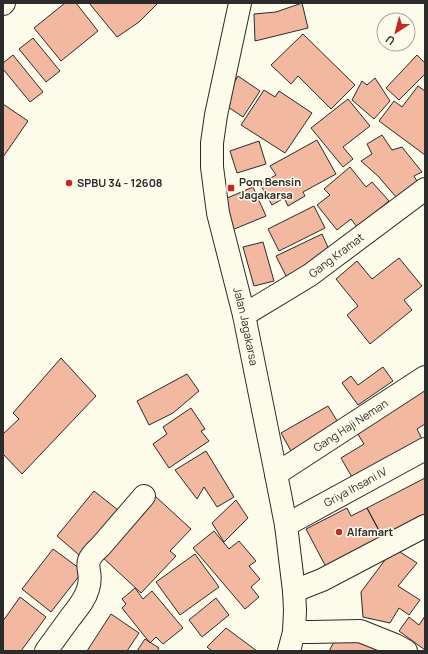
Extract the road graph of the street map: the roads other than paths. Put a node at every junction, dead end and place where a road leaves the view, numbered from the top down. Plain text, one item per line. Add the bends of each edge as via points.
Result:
1 (240, 3) edge
2 (425, 189) edge
3 (244, 316) junction
4 (425, 377) edge
5 (425, 448) edge
6 (276, 474) junction
7 (144, 496) dead end
8 (286, 526) junction
9 (425, 526) edge
10 (294, 591) junction
11 (291, 641) edge
12 (46, 651) edge
13 (406, 651) edge

1 - 3 street, Jalan Jagakarsa via 216,115 212,167 218,213
2 - 3 street, Gang Kramat via 310,275
3 - 6 street, Jalan Jagakarsa
4 - 6 street, Gang Haji Neman
5 - 8 street, Griya Ihsani IV
6 - 8 street, Jalan Jagakarsa
7 - 12 street via 88,560 90,577 83,600
8 - 10 street, Jalan Jagakarsa
9 - 10 street via 322,580
10 - 11 street, Jalan Jagakarsa via 295,610
11 - 13 street via 312,632 360,631

